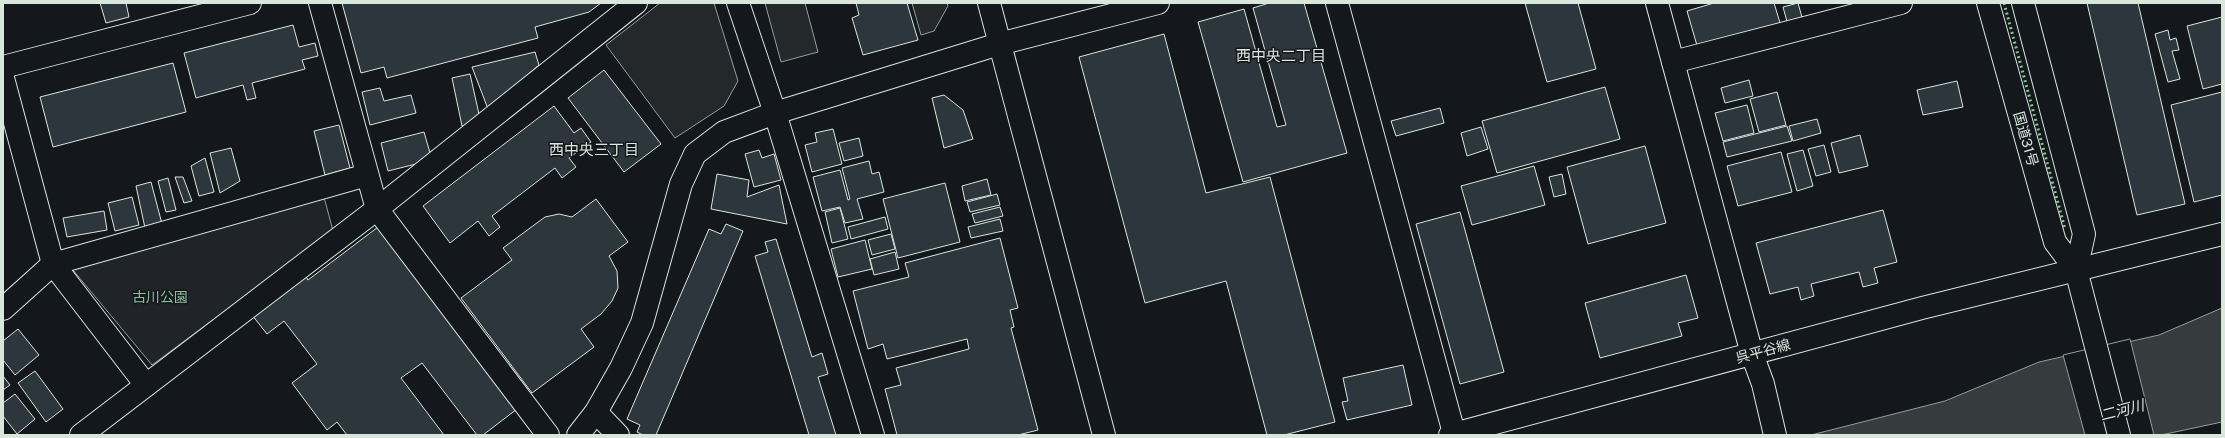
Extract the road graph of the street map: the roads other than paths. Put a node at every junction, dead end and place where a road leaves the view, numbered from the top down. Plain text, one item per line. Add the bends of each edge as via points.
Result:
1 (250, 3) edge
2 (320, 3) edge
3 (636, 3) edge
4 (738, 3) edge
5 (989, 3) edge
6 (1158, 3) edge
7 (1337, 3) edge
8 (1657, 3) edge
9 (1901, 3) edge
10 (1988, 3) edge
11 (2023, 3) edge
12 (999, 44) junction
13 (1672, 62) junction
14 (3, 67) edge
15 (3, 78) edge
16 (775, 113) junction
17 (367, 175) junction
18 (377, 209) junction
19 (2222, 234) edge
20 (53, 264) junction
21 (2076, 270) junction
22 (3, 309) edge
23 (1752, 354) junction
24 (146, 385) junction
25 (596, 412) junction
26 (1452, 434) edge
27 (81, 435) edge
28 (548, 435) edge
29 (578, 435) edge
30 (618, 435) edge
31 (873, 435) edge
32 (1104, 435) edge
33 (1775, 435) edge
34 (2119, 435) edge

1 - 14 main road
2 - 17 main road
3 - 18 main road
4 - 16 main road
5 - 12 main road
6 - 12 main road
7 - 26 main road
8 - 13 main road
9 - 13 main road
10 - 21 main road, 国道31号 via 2055,242
11 - 21 main road, 国道31号 via 2084,234
12 - 16 main road
12 - 32 main road
13 - 23 main road
15 - 20 main road
16 - 25 main road via 724,132 695,154 680,184 642,323 621,368
16 - 31 main road
17 - 18 main road
17 - 20 main road
18 - 24 main road
18 - 28 main road
19 - 21 main road, 呉平谷線
20 - 22 main road
20 - 24 main road
21 - 23 main road, 呉平谷線
21 - 34 main road, 国道31号
23 - 26 main road, 呉平谷線
23 - 33 main road via 1763,384
24 - 27 main road
25 - 29 main road
25 - 30 main road

